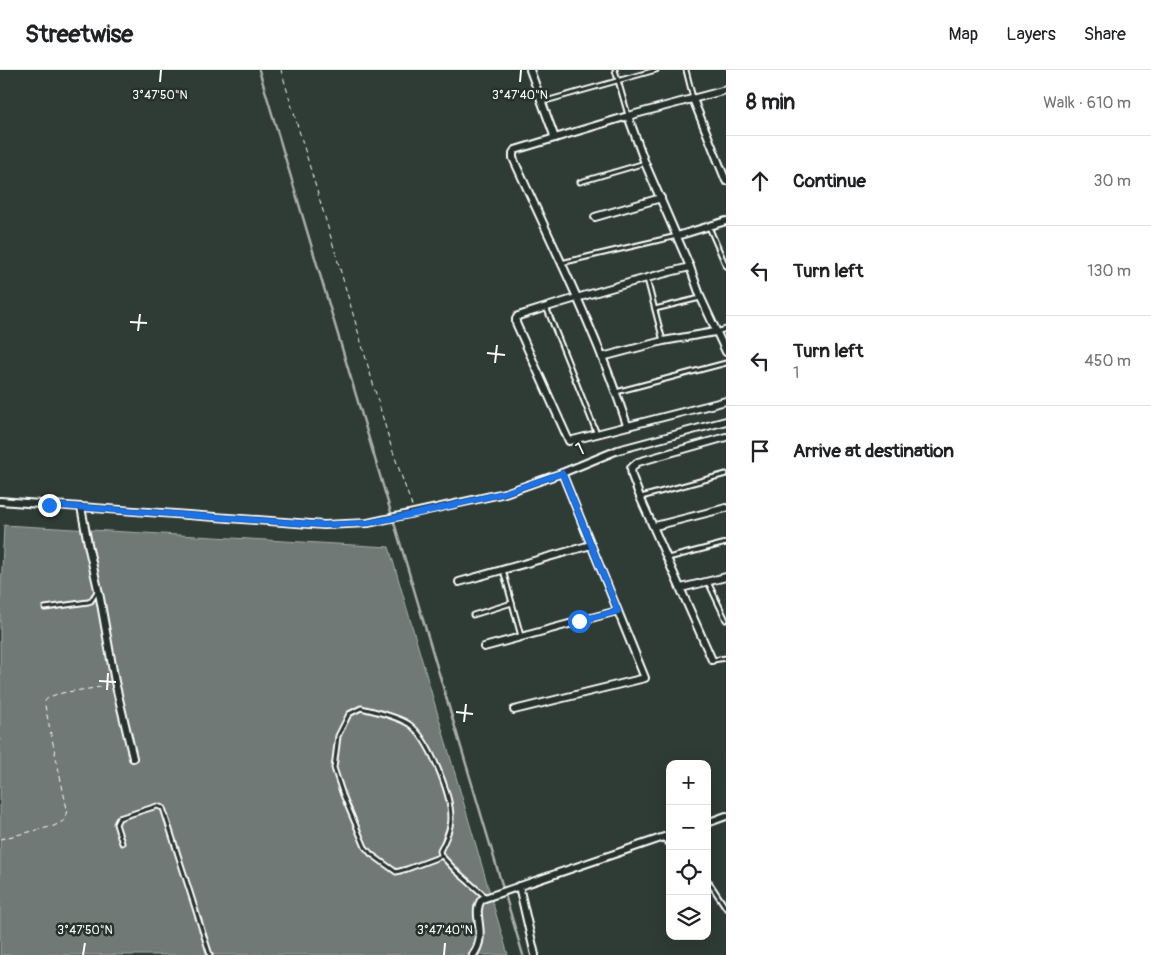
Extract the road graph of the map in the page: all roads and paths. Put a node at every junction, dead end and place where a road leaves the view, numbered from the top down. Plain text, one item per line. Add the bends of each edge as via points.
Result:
1 (281, 70) edge
2 (530, 70) edge
3 (615, 70) edge
4 (656, 70) edge
5 (686, 70) edge
6 (618, 80) junction
7 (726, 90) edge
8 (693, 99) junction
9 (542, 102) junction
10 (628, 116) junction
11 (555, 138) junction
12 (646, 163) junction
13 (726, 181) edge
14 (580, 182) dead end
15 (661, 198) junction
16 (595, 217) dead end
17 (726, 221) edge
18 (708, 226) junction
19 (677, 236) junction
20 (560, 264) junction
21 (726, 266) edge
22 (690, 267) junction
23 (647, 278) junction
24 (576, 298) junction
25 (701, 298) junction
26 (546, 307) junction
27 (655, 309) junction
28 (726, 329) edge
29 (716, 332) junction
30 (663, 342) junction
31 (726, 352) edge
32 (602, 357) junction
33 (726, 363) edge
34 (616, 392) junction
35 (726, 402) edge
36 (726, 421) edge
37 (627, 425) junction
38 (597, 434) junction
39 (726, 437) edge
40 (562, 473) junction
41 (726, 474) edge
42 (640, 497) junction
43 (0, 501) edge
44 (81, 507) junction
45 (726, 508) edge
46 (415, 514) junction
47 (654, 526) junction
48 (726, 543) edge
49 (591, 545) junction
50 (668, 558) junction
51 (503, 569) junction
52 (726, 577) edge
53 (460, 582) dead end
54 (708, 582) junction
55 (681, 588) junction
56 (98, 590) junction
57 (512, 603) junction
58 (45, 608) dead end
59 (618, 611) junction
60 (473, 615) dead end
61 (726, 620) edge
62 (521, 637) junction
63 (484, 647) dead end
64 (726, 658) edge
65 (712, 660) joint
66 (115, 682) junction
67 (514, 710) dead end
68 (133, 758) dead end
69 (726, 816) edge
70 (711, 822) edge
71 (666, 836) edge
72 (662, 838) junction
73 (0, 839) edge
74 (666, 842) edge
75 (122, 843) dead end
76 (442, 856) junction
77 (711, 885) edge
78 (517, 887) junction
79 (487, 897) junction
80 (726, 908) edge
81 (210, 955) edge
82 (473, 955) edge
83 (535, 955) edge

1 - 46 path via 391,446
2 - 9 street
3 - 6 lane
4 - 6 lane
5 - 8 lane
6 - 9 lane
6 - 10 lane
7 - 8 street
8 - 10 street
8 - 13 street
9 - 11 street
10 - 11 street
10 - 12 street
11 - 20 street via 515,150 513,158
12 - 14 lane
12 - 15 street
15 - 16 street
15 - 19 street
17 - 18 street
18 - 19 street
18 - 21 lane
19 - 20 lane
19 - 22 street
20 - 24 street
22 - 23 street
22 - 25 street
23 - 24 street
23 - 27 lane
24 - 26 street
24 - 32 street
25 - 27 lane
25 - 29 street
26 - 38 lane
26 - 38 street via 518,316 516,323 569,441
27 - 30 lane
28 - 29 lane
29 - 30 street
29 - 31 street
30 - 32 street
32 - 34 street
33 - 34 lane
34 - 37 street
35 - 37 street
36 - 40 street, 1 via 618,450
37 - 38 street
39 - 42 street via 638,462 631,468
40 - 46 street, 1 via 504,493
40 - 49 street
41 - 42 lane
42 - 47 street
43 - 44 street, 1
44 - 46 street, 1 via 324,525 368,523
44 - 56 street
45 - 47 street
47 - 50 street
48 - 50 lane
49 - 51 street
49 - 59 street
50 - 55 street
51 - 53 street
51 - 57 lane
52 - 54 street
54 - 55 street
54 - 61 lane
55 - 65 street
56 - 58 lane via 91,601
56 - 66 street
57 - 60 lane
57 - 62 lane
59 - 62 street
59 - 67 street via 645,678
62 - 63 street
64 - 65 lane
66 - 68 street
66 - 73 path via 47,698 45,706 67,815 65,820 54,826
69 - 70 street
71 - 72 street
72 - 74 lane
72 - 78 street
75 - 81 lane via 116,824 119,818 157,806 163,808
76 - 76 lane via 440,851 450,828 450,812 445,789 428,746 409,724 361,708 349,714 338,736 334,768 365,846 391,870 399,872
76 - 79 lane
77 - 80 lane
78 - 79 street
78 - 83 street
79 - 82 street via 478,907 481,936

